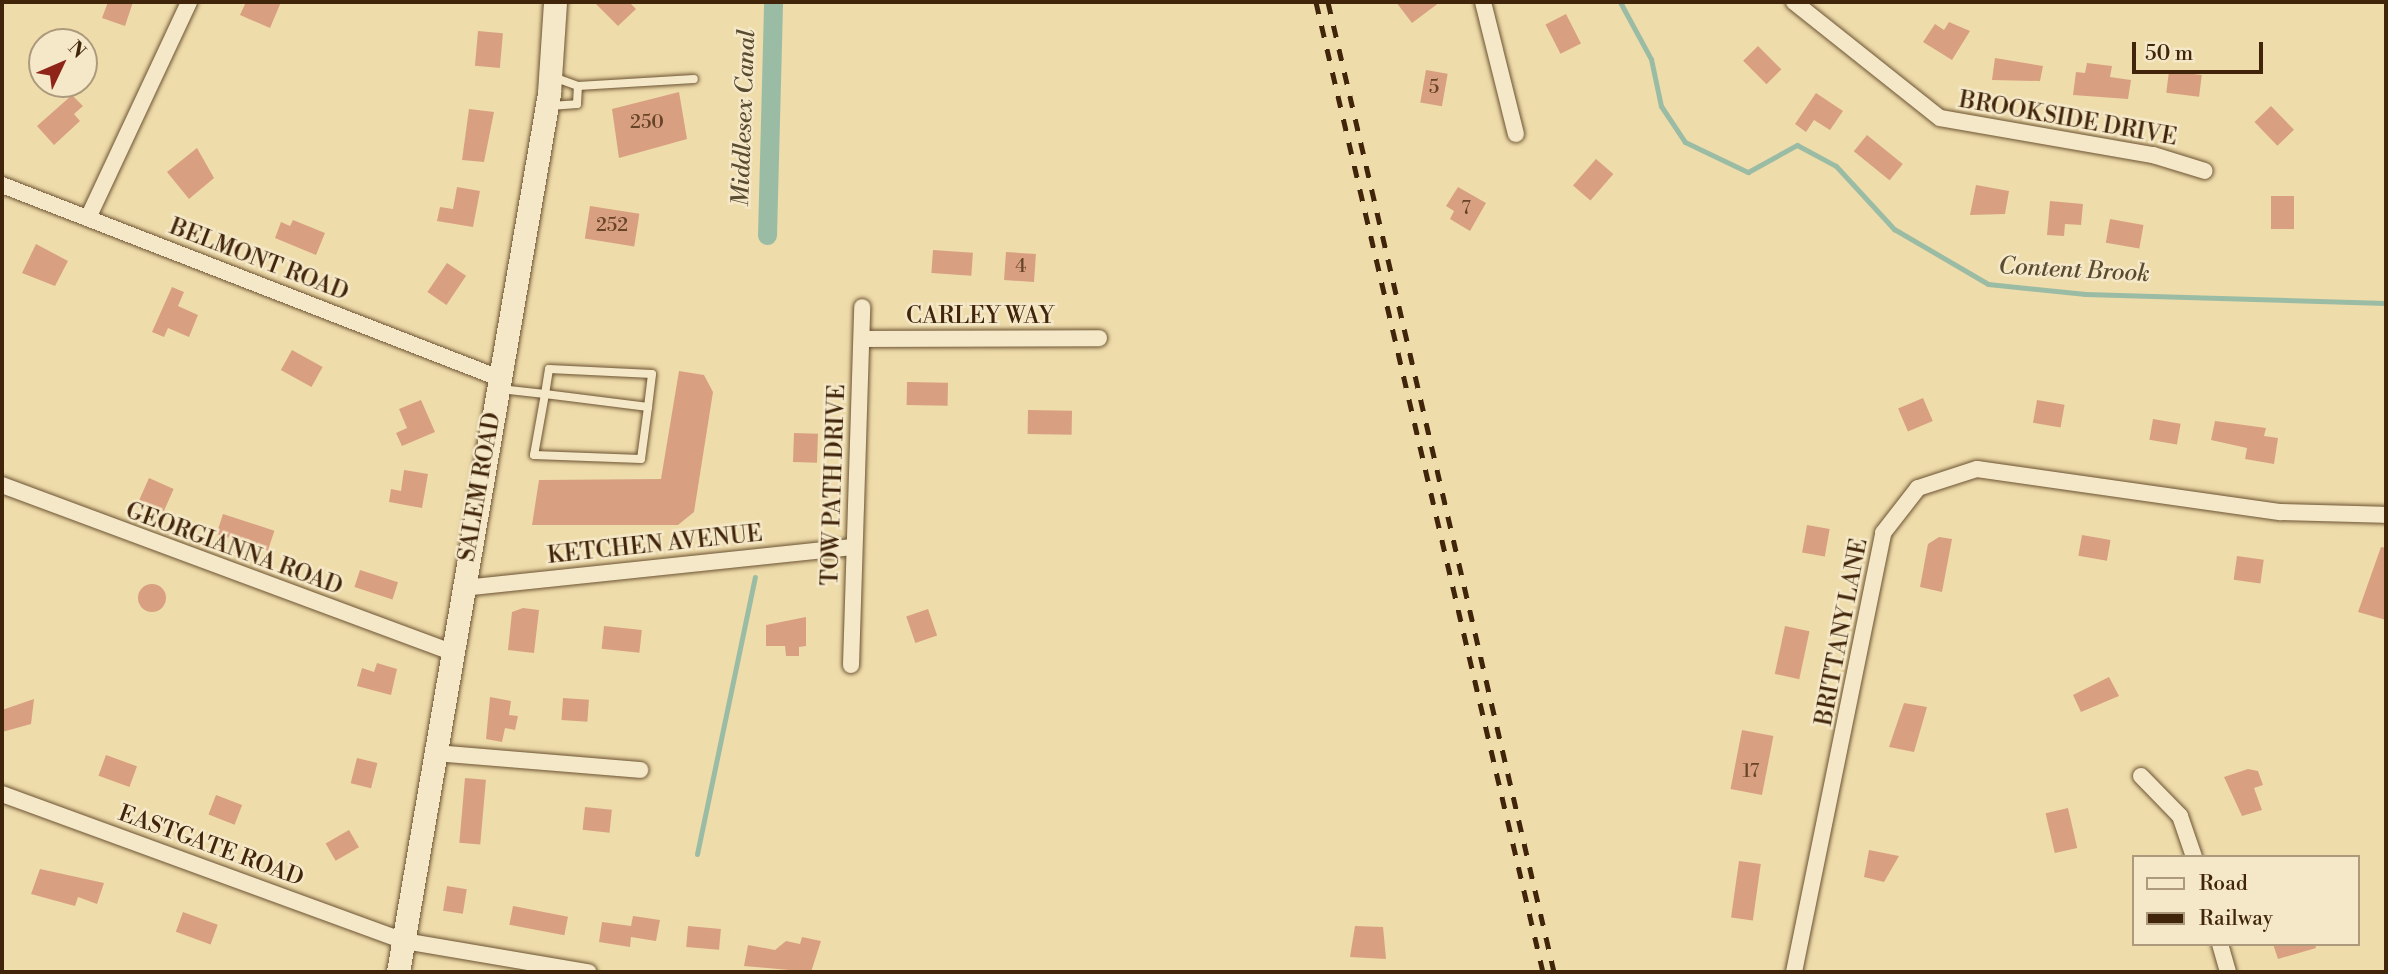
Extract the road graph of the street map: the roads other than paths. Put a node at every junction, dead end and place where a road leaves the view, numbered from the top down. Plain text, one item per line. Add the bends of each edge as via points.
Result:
1 (189, 2) edge
2 (555, 2) edge
3 (1483, 2) edge
4 (1794, 2) edge
5 (551, 76) junction
6 (694, 79) dead end
7 (578, 86) junction
8 (547, 106) junction
9 (1516, 134) dead end
10 (2205, 171) dead end
11 (2, 185) edge
12 (88, 218) junction
13 (862, 307) dead end
14 (862, 338) junction
15 (1099, 338) dead end
16 (498, 383) junction
17 (545, 394) junction
18 (648, 407) junction
19 (2, 485) edge
20 (2386, 515) edge
21 (852, 547) junction
22 (463, 588) junction
23 (452, 652) junction
24 (851, 665) dead end
25 (435, 753) junction
26 (640, 769) dead end
27 (2141, 776) dead end
28 (2, 794) edge
29 (2193, 855) edge
30 (404, 941) junction
31 (2221, 946) edge
32 (398, 972) edge
33 (588, 972) edge
34 (1794, 972) edge
35 (2228, 972) edge

1 - 12 street
2 - 5 main road, SALEM ROAD
3 - 9 street
4 - 10 street, BROOKSIDE DRIVE via 1940,118 2153,155
5 - 7 lane
5 - 8 main road, SALEM ROAD
6 - 7 lane
7 - 8 lane via 577,104
8 - 16 main road, SALEM ROAD
11 - 12 street, BELMONT ROAD
12 - 16 street, BELMONT ROAD
13 - 14 street, TOW PATH DRIVE
14 - 15 street, CARLEY WAY
14 - 21 street, TOW PATH DRIVE via 859,539
16 - 17 lane
16 - 22 main road, SALEM ROAD
17 - 18 lane
17 - 18 lane via 549,369 652,374
17 - 18 lane via 534,454 642,459
19 - 23 street, GEORGIANNA ROAD
20 - 34 street, BRITTANY LANE via 2281,512 1977,469 1918,488 1883,533
21 - 22 street, KETCHEN AVENUE
21 - 24 street, TOW PATH DRIVE
22 - 23 main road, SALEM ROAD
23 - 25 main road, SALEM ROAD
25 - 26 street
25 - 30 main road, SALEM ROAD
27 - 29 street via 2180,816
28 - 30 street, EASTGATE ROAD
30 - 32 main road, SALEM ROAD
30 - 33 street, EASTGATE ROAD
31 - 35 street

